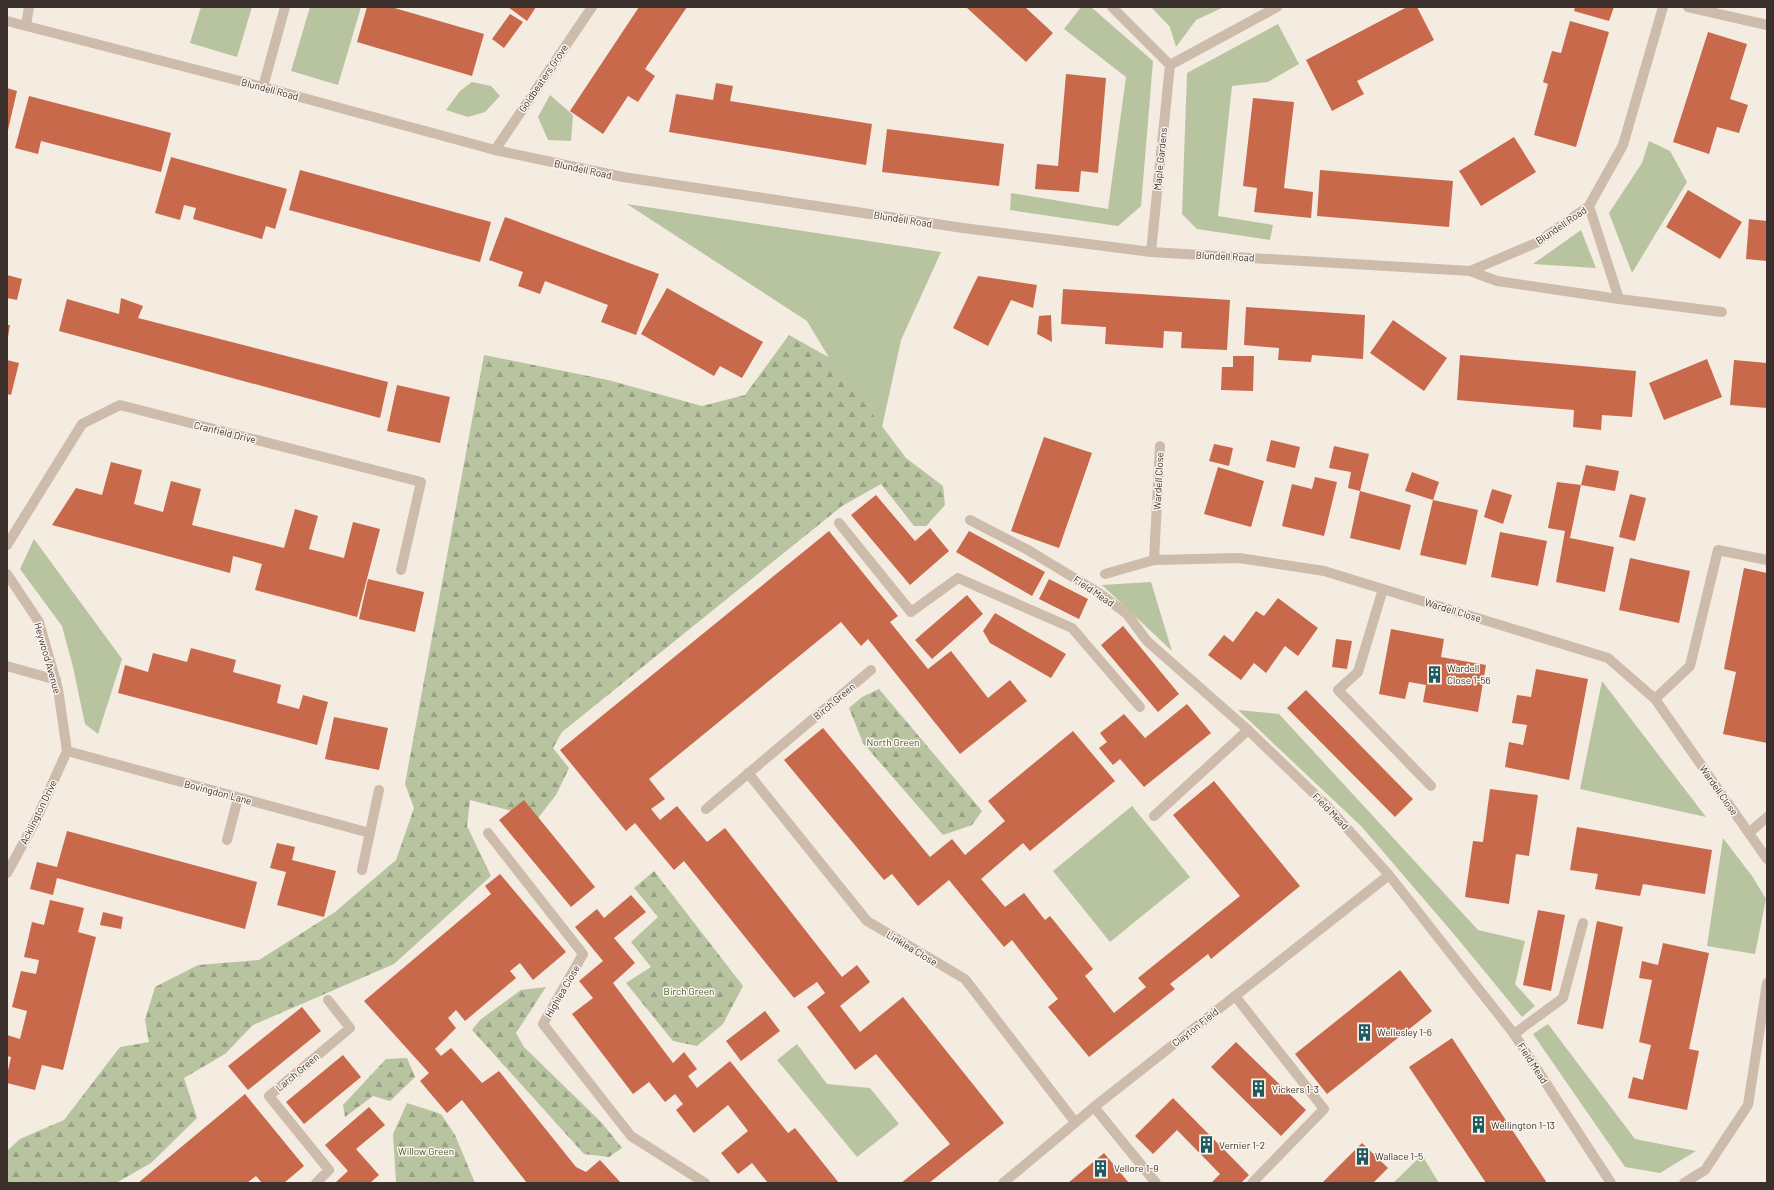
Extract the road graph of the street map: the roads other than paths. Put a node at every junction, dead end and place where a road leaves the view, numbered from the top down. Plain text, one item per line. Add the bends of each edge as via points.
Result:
1 (29, 7) edge
2 (285, 7) edge
3 (592, 7) edge
4 (1112, 7) edge
5 (1277, 7) edge
6 (1663, 7) edge
7 (1688, 7) edge
8 (7, 21) edge
9 (26, 25) junction
10 (1767, 25) edge
11 (1170, 65) junction
12 (263, 87) junction
13 (495, 150) junction
14 (1590, 206) junction
15 (1151, 252) junction
16 (1470, 271) junction
17 (1619, 299) junction
18 (1722, 312) dead end
19 (1160, 446) dead end
20 (970, 520) dead end
21 (840, 523) dead end
22 (7, 545) edge
23 (1154, 560) junction
24 (1767, 560) edge
25 (402, 570) dead end
26 (7, 574) edge
27 (1105, 574) dead end
28 (1383, 589) junction
29 (7, 666) edge
30 (871, 670) dead end
31 (56, 680) junction
32 (1655, 699) junction
33 (1140, 707) dead end
34 (1248, 730) junction
35 (67, 751) junction
36 (748, 773) junction
37 (1431, 786) dead end
38 (379, 790) dead end
39 (238, 798) junction
40 (706, 809) dead end
41 (1154, 816) dead end
42 (1767, 817) edge
43 (370, 833) junction
44 (488, 833) dead end
45 (1749, 833) junction
46 (227, 840) dead end
47 (1767, 859) edge
48 (362, 870) dead end
49 (7, 873) edge
50 (1389, 875) junction
51 (1583, 923) dead end
52 (1767, 983) edge
53 (1235, 996) junction
54 (328, 1000) dead end
55 (1514, 1034) junction
56 (1094, 1107) junction
57 (1075, 1122) junction
58 (316, 1183) edge
59 (705, 1183) edge
60 (1003, 1183) edge
61 (1156, 1183) edge
62 (1252, 1183) edge
63 (1611, 1183) edge
64 (1684, 1183) edge

1 - 9 street
2 - 12 street
3 - 13 street, Goldbeaters Grove
4 - 11 street
5 - 11 street
6 - 14 street, Blundell Road via 1622,145
7 - 10 street
8 - 9 street, Blundell Road
9 - 12 street, Blundell Road
11 - 15 street, Maple Gardens
12 - 13 street, Blundell Road
13 - 15 street, Blundell Road via 622,177 963,228
14 - 16 street, Blundell Road via 1536,243
14 - 17 street
15 - 16 street, Blundell Road
16 - 17 street via 1497,281
17 - 18 street
19 - 23 street, Wardell Close
20 - 34 street, Field Mead via 1028,550 1099,593 1126,614 1147,641
21 - 33 street via 911,612 958,578 1072,628
22 - 25 street, Cranfield Drive via 82,424 120,405 422,482
23 - 27 street
23 - 28 street, Wardell Close via 1239,558 1324,571
24 - 32 street via 1718,550 1690,666
26 - 31 street, Heywood Avenue via 40,622
28 - 32 street, Wardell Close via 1608,658
28 - 37 street via 1358,672 1338,690
29 - 31 street
30 - 36 street, Birch Green
31 - 35 street, Heywood Avenue
32 - 45 street, Wardell Close
34 - 41 street
34 - 50 street, Field Mead via 1327,806
35 - 39 street, Bovingdon Lane
35 - 49 street, Acklington Drive via 36,820
36 - 40 street, Birch Green
36 - 57 street, Linklea Close via 867,921 964,979
38 - 43 street
39 - 43 street, Bovingdon Lane
39 - 46 street
42 - 45 street
43 - 48 street
44 - 59 street, Highlea Close via 583,954 543,1024 630,1136
45 - 47 street, Wardell Close
50 - 53 street, Clayton Field
50 - 55 street, Field Mead
51 - 55 street via 1562,998
52 - 64 street via 1748,1105 1706,1170
53 - 56 street, Clayton Field
53 - 62 street via 1324,1109
54 - 58 street, Larch Green via 350,1028 268,1096 330,1170
55 - 63 street, Field Mead
56 - 57 street, Clayton Field
56 - 61 street
57 - 60 street, Clayton Field

